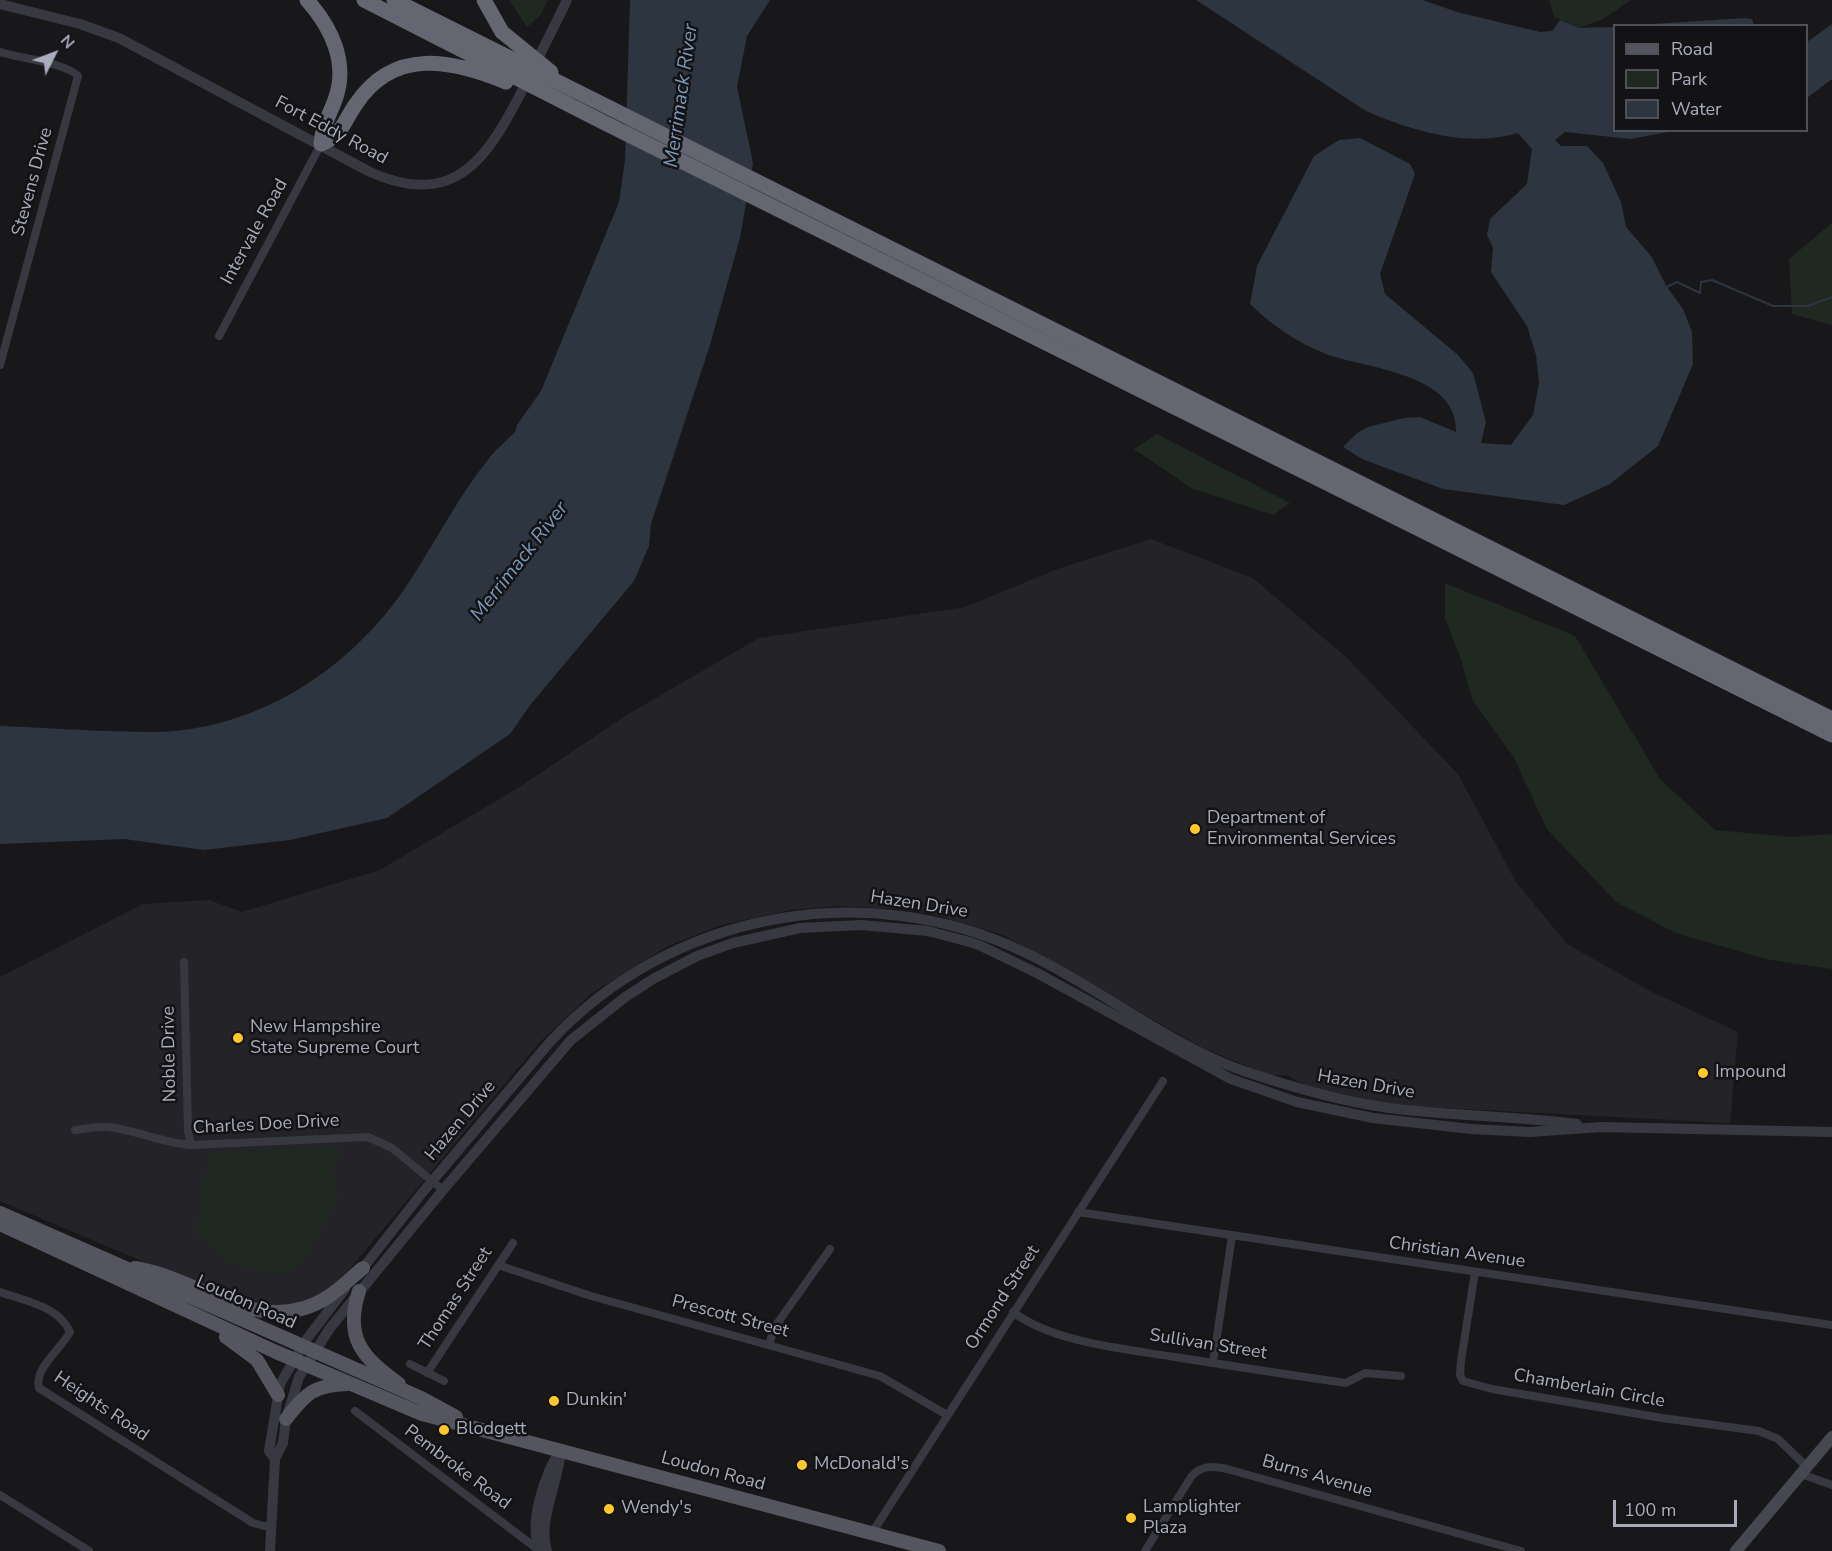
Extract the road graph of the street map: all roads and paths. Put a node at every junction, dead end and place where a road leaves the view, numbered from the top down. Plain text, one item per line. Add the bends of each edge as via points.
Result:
1 (307, 0) edge
2 (364, 0) edge
3 (394, 0) edge
4 (483, 0) edge
5 (567, 0) edge
6 (0, 4) edge
7 (1, 55) edge
8 (520, 71) junction
9 (544, 83) junction
10 (321, 144) junction
11 (781, 202) junction
12 (219, 336) dead end
13 (0, 365) edge
14 (1832, 719) edge
15 (1832, 735) edge
16 (184, 962) dead end
17 (1163, 1081) dead end
18 (1601, 1127) junction
19 (75, 1130) dead end
20 (1832, 1132) edge
21 (191, 1145) junction
22 (432, 1182) junction
23 (443, 1190) junction
24 (1078, 1212) junction
25 (0, 1213) edge
26 (0, 1224) edge
27 (1232, 1236) junction
28 (513, 1243) dead end
29 (830, 1250) dead end
30 (498, 1264) junction
31 (117, 1265) junction
32 (363, 1268) junction
33 (1475, 1272) junction
34 (141, 1289) junction
35 (359, 1291) junction
36 (0, 1292) edge
37 (1014, 1312) junction
38 (1832, 1325) edge
39 (769, 1344) junction
40 (304, 1355) junction
41 (1213, 1363) junction
42 (410, 1364) dead end
43 (427, 1373) junction
44 (1401, 1376) dead end
45 (444, 1381) dead end
46 (351, 1384) junction
47 (278, 1395) junction
48 (421, 1398) junction
49 (355, 1411) dead end
50 (947, 1415) junction
51 (286, 1419) junction
52 (477, 1427) junction
53 (1832, 1437) edge
54 (561, 1450) junction
55 (275, 1459) junction
56 (1804, 1470) junction
57 (1832, 1485) edge
58 (0, 1495) edge
59 (272, 1528) junction
60 (872, 1533) junction
61 (89, 1551) edge
62 (270, 1551) edge
63 (541, 1551) edge
64 (547, 1551) edge
65 (939, 1551) edge
66 (1145, 1551) edge
67 (1521, 1551) edge
68 (1736, 1551) edge

1 - 10 highway via 325,24 339,57 336,98 322,129
2 - 8 highway
3 - 8 highway
4 - 8 highway
5 - 10 street, Fort Eddy Road via 502,130 485,154 464,172 432,184 401,184 370,172
6 - 10 street, Fort Eddy Road via 119,38
7 - 13 street, Stevens Drive via 61,67 78,76
8 - 9 highway
8 - 10 highway via 436,62 412,64 373,84 356,102 337,138
9 - 11 highway via 604,105
9 - 11 highway via 601,121
10 - 12 street, Intervale Road
11 - 14 highway
11 - 15 highway
16 - 21 street, Noble Drive
17 - 24 street, Ormond Street
18 - 20 street, Hazen Drive
18 - 22 street, Hazen Drive via 1385,1107 1299,1089 1198,1051 1027,953 983,933 908,916 839,912 781,917 724,930 639,968 561,1029
18 - 23 street, Hazen Drive via 1530,1132 1471,1129 1373,1118 1266,1094 979,945 894,926 838,925 800,928 733,943 697,956 634,991 571,1040
19 - 21 street, Charles Doe Drive via 107,1127 172,1144
21 - 22 street, Charles Doe Drive via 368,1137 392,1148
22 - 23 street, Charles Doe Drive
22 - 32 street, Hazen Drive
23 - 35 street, Hazen Drive
24 - 27 street, Christian Avenue
24 - 37 street, Ormond Street
25 - 31 main road, Loudon Road
26 - 34 main road, Loudon Road
27 - 33 street, Christian Avenue
27 - 41 street
28 - 30 street, Thomas Street
29 - 39 street via 774,1328
30 - 39 street, Prescott Street via 591,1296
30 - 43 street, Thomas Street
31 - 32 main road via 155,1271 224,1301 263,1312 295,1311 312,1305
31 - 40 main road, Loudon Road
32 - 40 street, Hazen Drive
33 - 38 street, Christian Avenue
33 - 56 street, Chamberlain Circle via 1461,1361 1463,1380 1492,1389 1759,1431 1778,1440
34 - 40 main road, Loudon Road
34 - 47 main road via 165,1308 245,1349 265,1371
35 - 40 street, Hazen Drive
35 - 48 main road via 352,1318 358,1345 375,1365
36 - 59 street, Heights Road via 52,1311 70,1332 41,1372 39,1388 253,1523
37 - 41 street, Sullivan Street via 1052,1331 1089,1341
37 - 50 street, Ormond Street
39 - 50 street, Prescott Street via 880,1376
40 - 46 main road, Loudon Road
40 - 47 street via 280,1384
40 - 48 main road, Loudon Road
40 - 51 street
41 - 44 street, Sullivan Street via 1346,1383 1365,1373
42 - 43 street
43 - 45 street
46 - 51 main road via 327,1385 306,1395
46 - 52 main road, Loudon Road via 422,1414
47 - 55 street via 269,1450
48 - 52 main road, Loudon Road
49 - 63 street, Pembroke Road
50 - 60 street, Ormond Street
51 - 55 street via 283,1443
52 - 54 main road, Loudon Road
53 - 56 main road
54 - 60 main road, Loudon Road
54 - 63 street via 551,1463 535,1524
54 - 64 street via 543,1530
55 - 59 street
56 - 57 street
56 - 68 main road
58 - 61 street
59 - 62 street
60 - 65 main road, Loudon Road
66 - 67 street, Burns Avenue via 1191,1477 1207,1467 1227,1469

